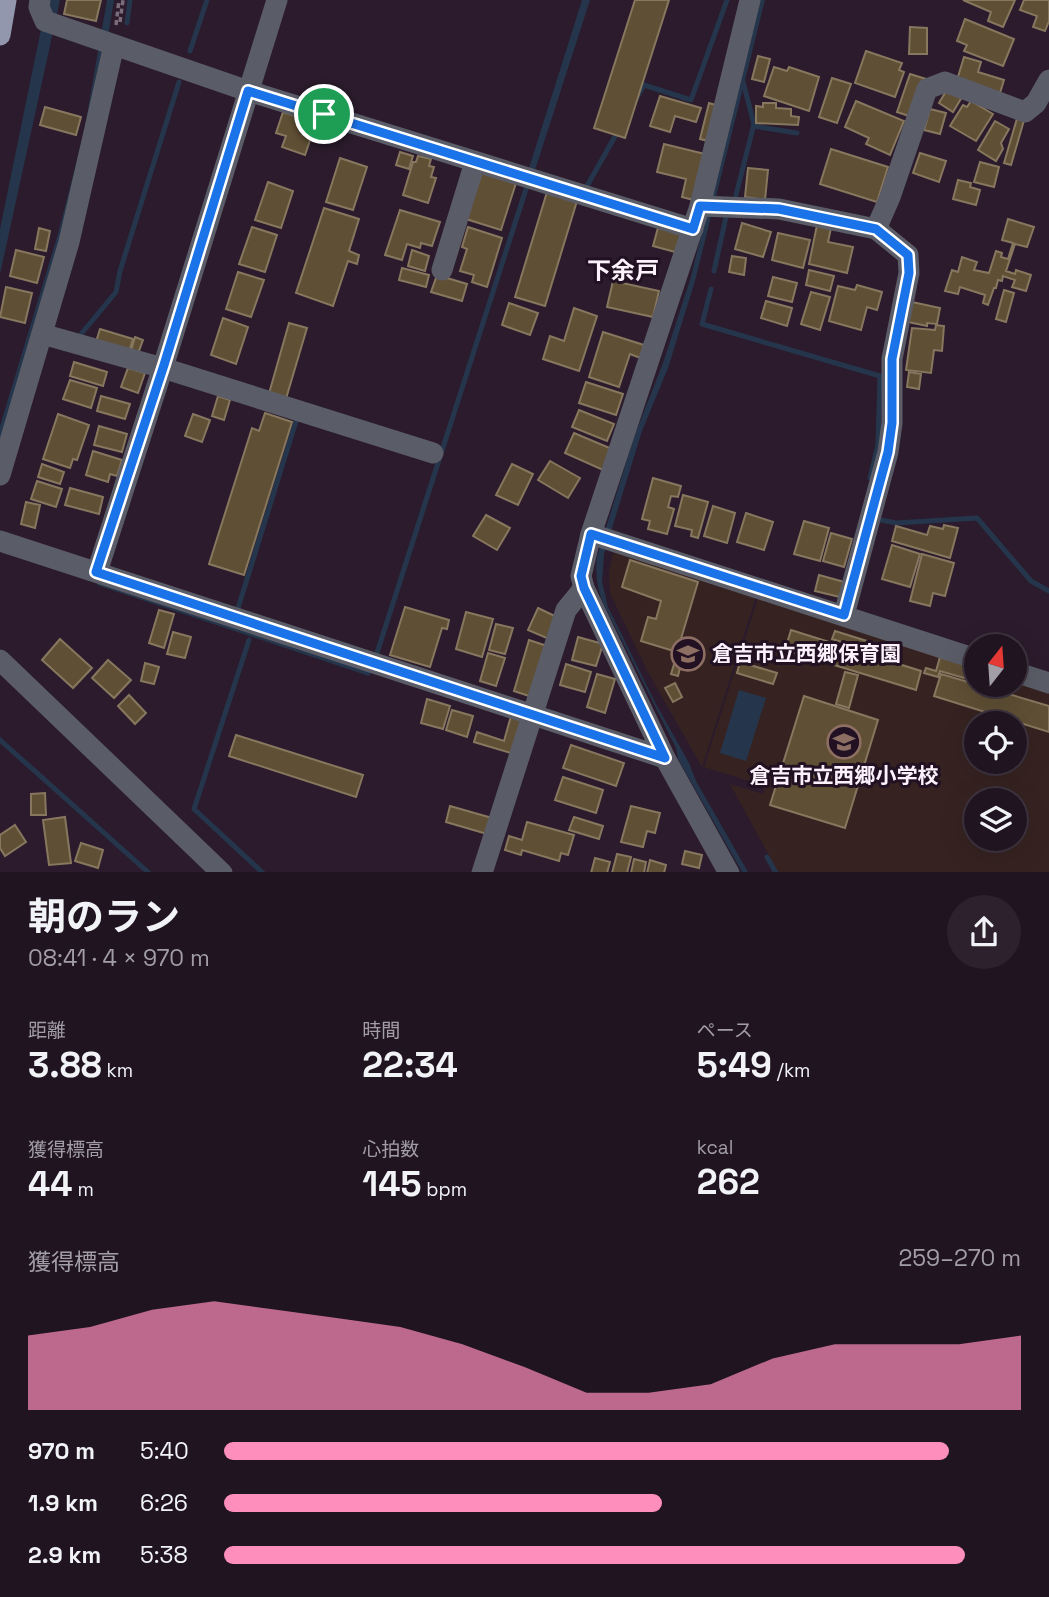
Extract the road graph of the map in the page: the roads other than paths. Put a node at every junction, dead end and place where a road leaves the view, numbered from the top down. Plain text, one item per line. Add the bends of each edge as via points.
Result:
1 (6, 0) edge
2 (40, 0) edge
3 (277, 0) edge
4 (750, 0) edge
5 (0, 35) edge
6 (114, 45) junction
7 (1049, 79) edge
8 (248, 91) junction
9 (475, 162) junction
10 (700, 206) junction
11 (693, 229) junction
12 (876, 229) junction
13 (442, 270) dead end
14 (43, 334) junction
15 (163, 368) junction
16 (433, 453) dead end
17 (0, 475) edge
18 (591, 534) junction
19 (0, 541) edge
20 (96, 572) junction
21 (584, 588) junction
22 (844, 615) junction
23 (964, 655) edge
24 (0, 660) edge
25 (1027, 676) edge
26 (1049, 683) edge
27 (533, 715) junction
28 (665, 758) junction
29 (221, 872) edge
30 (482, 872) edge
31 (728, 872) edge

1 - 5 main road
2 - 6 street via 45,21
3 - 8 street
4 - 10 street
6 - 8 street
6 - 14 street via 84,182
7 - 12 street via 1036,103 1025,112 945,82 927,89
8 - 9 street
8 - 15 street
9 - 11 street
9 - 13 street
10 - 11 street
10 - 12 street via 779,209
11 - 18 street
12 - 22 street via 908,255 909,273 892,359 888,452
14 - 15 street
14 - 17 street
15 - 16 street
15 - 20 street
18 - 21 street via 581,576
18 - 22 street
19 - 20 street
20 - 27 street
21 - 27 street via 566,610
21 - 28 street
22 - 23 street
24 - 29 street
25 - 26 street
27 - 28 street
27 - 30 street
28 - 31 street

